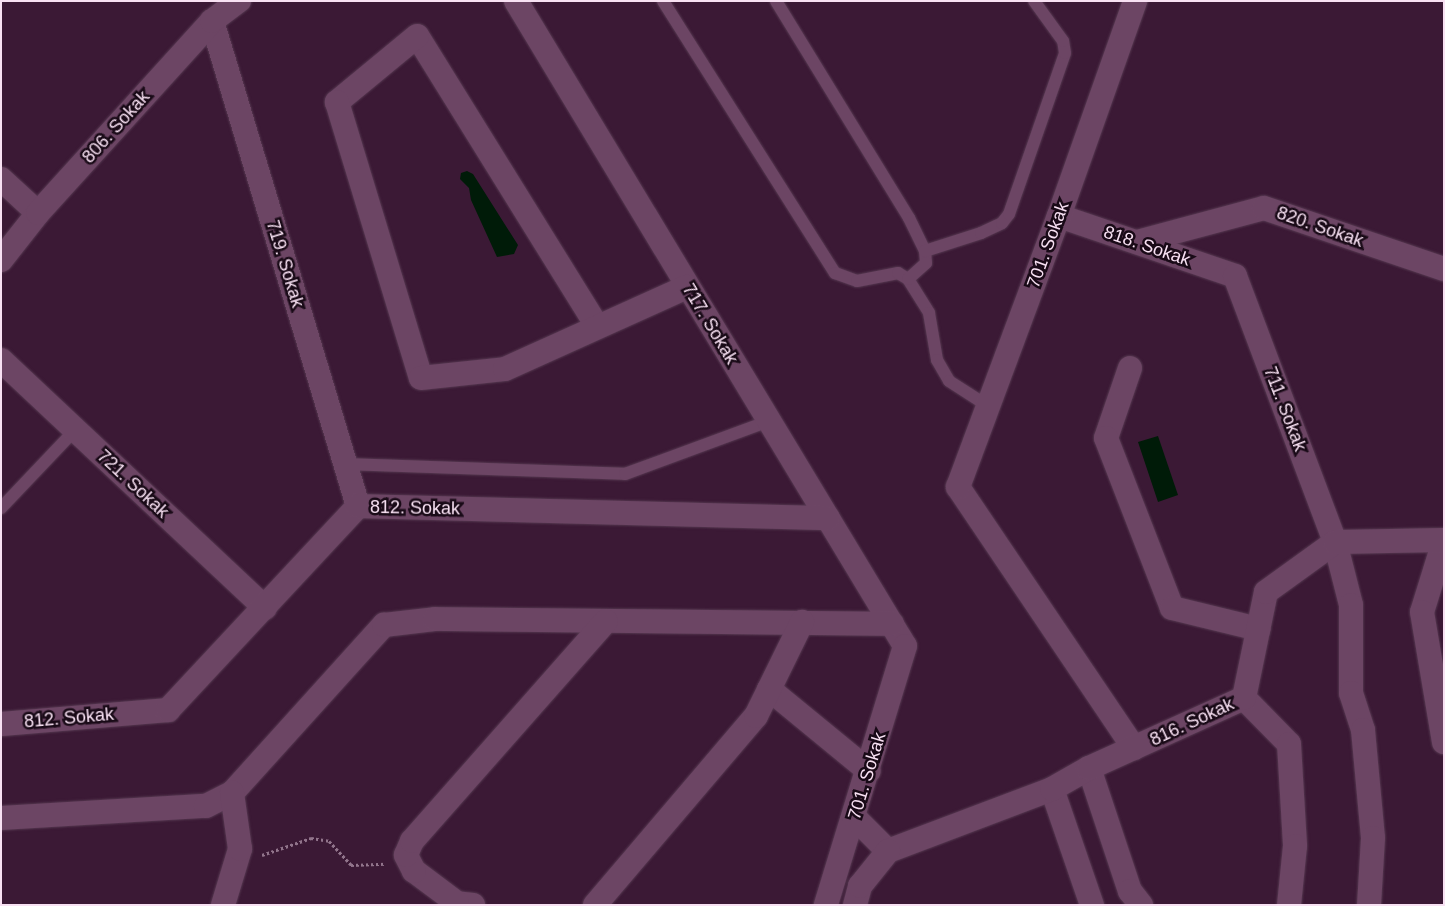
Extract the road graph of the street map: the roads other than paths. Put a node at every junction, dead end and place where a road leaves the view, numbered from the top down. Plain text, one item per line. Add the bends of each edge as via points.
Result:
1 (239, 1) edge
2 (516, 1) edge
3 (663, 1) edge
4 (776, 1) edge
5 (1034, 1) edge
6 (1135, 1) edge
7 (212, 21) junction
8 (1, 179) edge
9 (38, 213) junction
10 (1059, 216) junction
11 (1137, 242) junction
12 (925, 251) junction
13 (1, 260) edge
14 (1444, 269) edge
15 (1235, 276) joint
16 (908, 279) junction
17 (687, 287) junction
18 (597, 326) junction
19 (1, 360) edge
20 (1130, 368) dead end
21 (988, 406) junction
22 (769, 421) junction
23 (75, 430) junction
24 (344, 464) junction
25 (358, 506) junction
26 (1, 508) edge
27 (828, 518) junction
28 (1444, 541) edge
29 (1335, 542) junction
30 (265, 608) junction
31 (606, 620) junction
32 (802, 622) junction
33 (892, 624) junction
34 (1258, 629) junction
35 (905, 646) joint
36 (769, 689) junction
37 (1244, 698) junction
38 (1, 724) edge
39 (1444, 742) edge
40 (1134, 748) junction
41 (1089, 768) junction
42 (869, 771) junction
43 (1052, 789) junction
44 (232, 793) junction
45 (854, 817) junction
46 (1, 818) edge
47 (888, 850) junction
48 (223, 905) edge
49 (474, 905) edge
50 (595, 905) edge
51 (826, 905) edge
52 (855, 905) edge
53 (1092, 905) edge
54 (1141, 905) edge
55 (1289, 905) edge
56 (1369, 905) edge

1 - 7 street, 806. Sokak
2 - 17 street, 717. Sokak
3 - 16 lane via 795,205 835,273 857,281 898,273
4 - 12 lane via 909,218
5 - 12 lane via 1063,41 1065,53 1009,214 1002,224
6 - 10 street, 701. Sokak
7 - 9 street, 806. Sokak
7 - 24 street, 719. Sokak
8 - 9 street
9 - 13 street, 806. Sokak
10 - 11 street, 818. Sokak
10 - 21 street, 701. Sokak
11 - 14 street, 820. Sokak via 1264,208
11 - 15 street, 818. Sokak
12 - 16 lane via 926,263
15 - 29 street, 711. Sokak
16 - 21 lane via 929,313 937,360 949,381
17 - 18 street
17 - 22 street, 717. Sokak
18 - 18 street via 505,369 421,378 337,102 417,36
19 - 23 street, 721. Sokak
20 - 34 street via 1106,438 1172,608
21 - 40 street, 701. Sokak via 958,487
22 - 24 lane via 624,474
22 - 27 street, 717. Sokak
23 - 26 lane
23 - 30 street, 721. Sokak
24 - 25 street, 719. Sokak
25 - 27 street, 812. Sokak
25 - 30 street, 812. Sokak
27 - 33 street, 717. Sokak
28 - 29 street
28 - 39 street via 1422,612
29 - 34 street, 816. Sokak via 1266,592
29 - 56 street, 711. Sokak via 1352,605 1352,693 1363,730 1373,838
30 - 38 street, 812. Sokak via 168,710
31 - 32 street
31 - 44 street via 435,619 384,625
31 - 49 street via 412,841 406,855 414,871 457,903
32 - 33 street
32 - 36 street
33 - 35 street, 717. Sokak
34 - 37 street, 816. Sokak
35 - 42 street, 701. Sokak
36 - 42 street
36 - 50 street via 756,716
37 - 40 street, 816. Sokak
37 - 55 street via 1289,744 1294,846
40 - 41 street, 816. Sokak
41 - 43 street, 816. Sokak
41 - 54 street via 1130,891
42 - 45 street, 701. Sokak
43 - 47 street, 816. Sokak
43 - 53 street
44 - 46 street via 206,806
44 - 48 street via 240,849
45 - 47 street
45 - 51 street, 701. Sokak
47 - 52 street via 860,886

